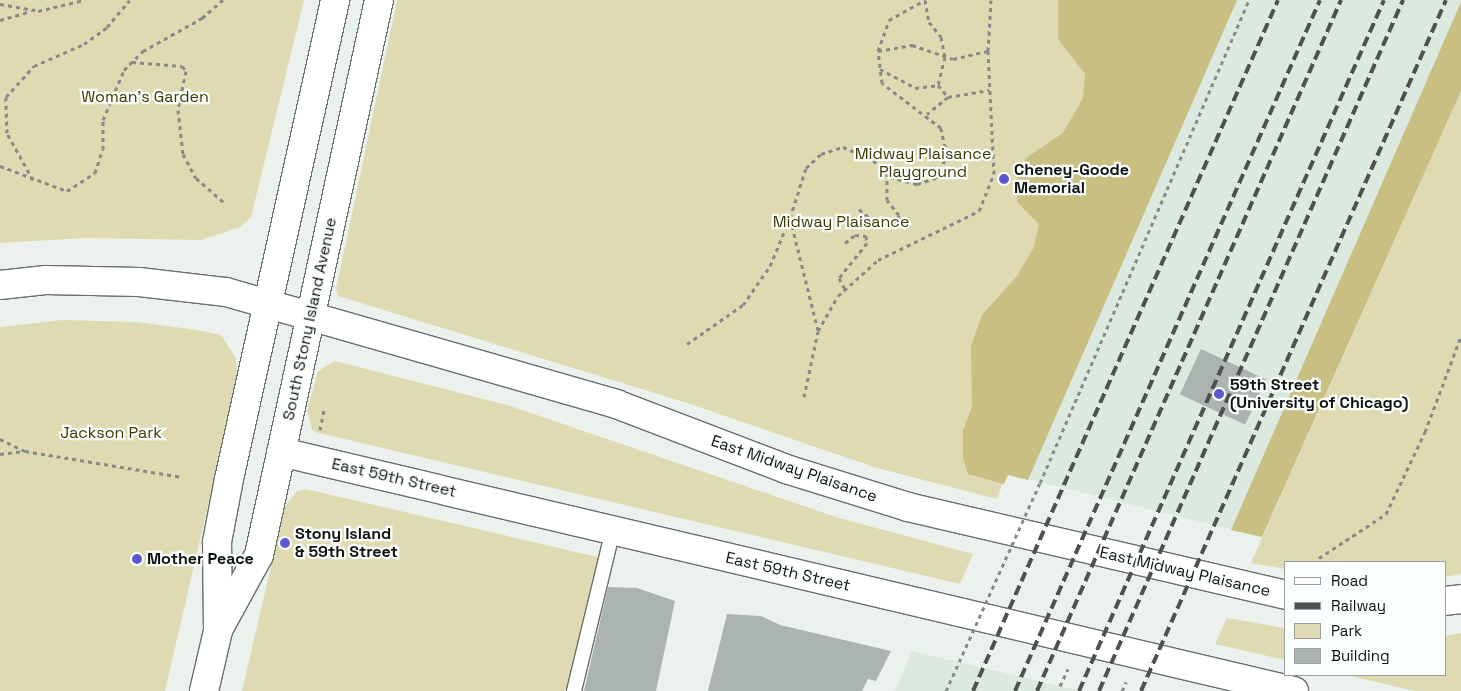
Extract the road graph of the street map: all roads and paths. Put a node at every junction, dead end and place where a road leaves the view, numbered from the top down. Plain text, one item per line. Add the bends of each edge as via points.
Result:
1 (84, 0) edge
2 (130, 0) edge
3 (223, 0) edge
4 (335, 0) edge
5 (379, 0) edge
6 (925, 0) edge
7 (991, 0) edge
8 (1249, 0) edge
9 (0, 4) edge
10 (31, 10) junction
11 (0, 20) edge
12 (878, 51) junction
13 (988, 51) junction
14 (945, 57) junction
15 (132, 62) junction
16 (880, 69) junction
17 (938, 85) junction
18 (989, 90) junction
19 (948, 97) junction
20 (927, 114) junction
21 (0, 166) edge
22 (887, 174) junction
23 (33, 180) junction
24 (224, 202) dead end
25 (859, 209) dead end
26 (790, 218) junction
27 (845, 243) dead end
28 (0, 286) edge
29 (845, 289) junction
30 (268, 304) junction
31 (311, 316) junction
32 (818, 330) junction
33 (1461, 336) edge
34 (687, 344) dead end
35 (804, 397) dead end
36 (0, 439) edge
37 (25, 451) junction
38 (282, 452) junction
39 (0, 454) edge
40 (182, 477) dead end
41 (613, 530) junction
42 (1319, 558) dead end
43 (1284, 595) edge
44 (1461, 599) edge
45 (1446, 601) edge
46 (218, 630) junction
47 (1065, 674) dead end
48 (1228, 684) edge
49 (1060, 686) dead end
50 (204, 691) edge
51 (574, 691) edge
52 (946, 691) edge
53 (1294, 691) edge

1 - 10 path via 59,9
2 - 23 path via 107,27 84,44 34,66 6,97 7,133
3 - 15 path
4 - 30 street, South Stony Island Avenue
5 - 31 street, South Stony Island Avenue
6 - 12 path via 889,20
6 - 14 path via 929,22 940,37
7 - 13 path
8 - 52 path, bridge via 1040,483
9 - 10 path
10 - 11 path
12 - 14 path via 912,45
12 - 16 path
13 - 14 path
13 - 18 path
14 - 17 path
15 - 23 path via 111,94 95,173 67,191
15 - 24 path via 182,66 186,71 178,110 184,154 196,178
16 - 17 path via 916,88
16 - 20 path via 882,83
17 - 19 path
18 - 19 path
18 - 29 path via 994,174 979,211 878,260
19 - 20 path
20 - 22 path via 942,128 947,155 936,178 917,184
21 - 23 path
22 - 25 path via 887,200 899,215 894,225 877,224
22 - 26 path via 873,160 843,147 821,154 798,182
26 - 32 path
26 - 34 path via 770,266 743,305
27 - 29 path via 855,235 866,236 867,243 839,278
28 - 30 street, East Midway Plaisance via 46,280 139,282 226,292
29 - 32 path
30 - 31 street, East Midway Plaisance
30 - 46 street, South Stony Island Avenue via 217,542
31 - 38 street, South Stony Island Avenue
31 - 43 street, East Midway Plaisance via 616,404 786,470 908,507
32 - 35 path
33 - 42 path via 1425,432 1386,514
36 - 37 path
37 - 39 path
37 - 40 path
38 - 41 street, East 59th Street
38 - 46 street, South Stony Island Avenue via 259,554
41 - 48 street, East 59th Street
41 - 51 lane
44 - 45 street
46 - 50 street, South Stony Island Avenue
47 - 49 path
48 - 53 street, East 59th Street

